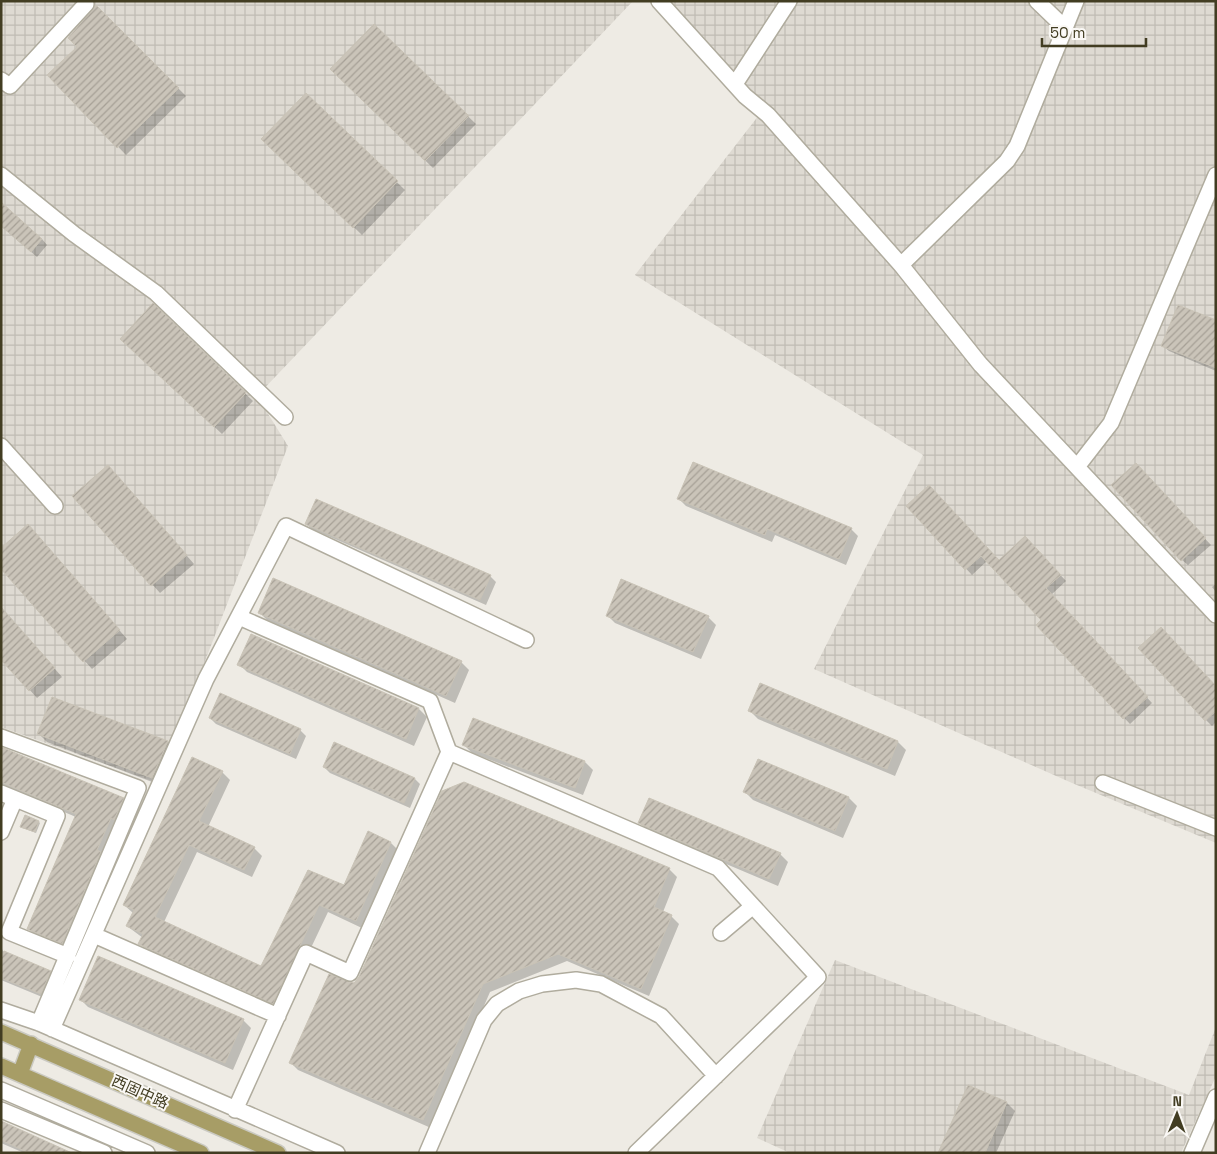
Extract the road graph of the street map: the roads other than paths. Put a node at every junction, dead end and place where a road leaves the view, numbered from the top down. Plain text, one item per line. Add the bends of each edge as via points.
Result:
1 (659, 1) edge
2 (789, 1) edge
3 (1037, 1) edge
4 (1076, 1) edge
5 (86, 4) dead end
6 (1065, 28) junction
7 (1, 80) edge
8 (735, 84) junction
9 (1, 175) edge
10 (1216, 175) edge
11 (901, 265) junction
12 (285, 417) dead end
13 (1, 446) edge
14 (1077, 467) junction
15 (55, 506) dead end
16 (1216, 615) edge
17 (239, 617) junction
18 (526, 640) dead end
19 (1, 737) edge
20 (449, 752) junction
21 (1102, 783) dead end
22 (8, 796) edge
23 (1216, 828) edge
24 (1, 832) edge
25 (753, 906) junction
26 (7, 923) edge
27 (721, 933) dead end
28 (94, 935) junction
29 (68, 956) junction
30 (1, 1010) edge
31 (278, 1016) junction
32 (46, 1026) junction
33 (1, 1032) edge
34 (31, 1044) junction
35 (1, 1066) edge
36 (20, 1074) junction
37 (716, 1076) junction
38 (1, 1090) edge
39 (1216, 1097) edge
40 (1, 1110) edge
41 (236, 1110) junction
42 (97, 1151) edge
43 (147, 1153) edge
44 (200, 1153) edge
45 (278, 1153) edge
46 (337, 1153) edge
47 (426, 1153) edge
48 (636, 1153) edge
49 (1192, 1153) edge

1 - 8 street
2 - 8 street
3 - 6 street
4 - 6 street
5 - 7 street via 10,86
6 - 11 street via 1017,146 1007,161
8 - 11 street via 768,115
9 - 12 street via 74,234 156,293
10 - 14 street via 1111,424
11 - 14 street via 980,364
13 - 15 street
14 - 16 street
17 - 18 street via 286,526
17 - 20 street via 430,701
17 - 28 street via 206,679
19 - 29 street via 138,788
20 - 25 street via 718,868
20 - 31 street via 350,973 306,953
21 - 23 street
22 - 24 street
22 - 26 street via 57,816
25 - 27 street
25 - 37 street via 818,977
26 - 29 street via 9,932
28 - 31 street
28 - 32 street
29 - 32 street
30 - 32 street
31 - 41 street
32 - 41 street
33 - 34 main road, 西固中路
34 - 36 main road
34 - 45 main road, 西固中路
35 - 36 main road, 西固中路
36 - 44 main road, 西固中路
37 - 47 street via 661,1016 601,984 576,980 542,984 519,991 497,1004 484,1020
37 - 48 street
38 - 43 street
39 - 49 street
40 - 42 street
41 - 46 street

